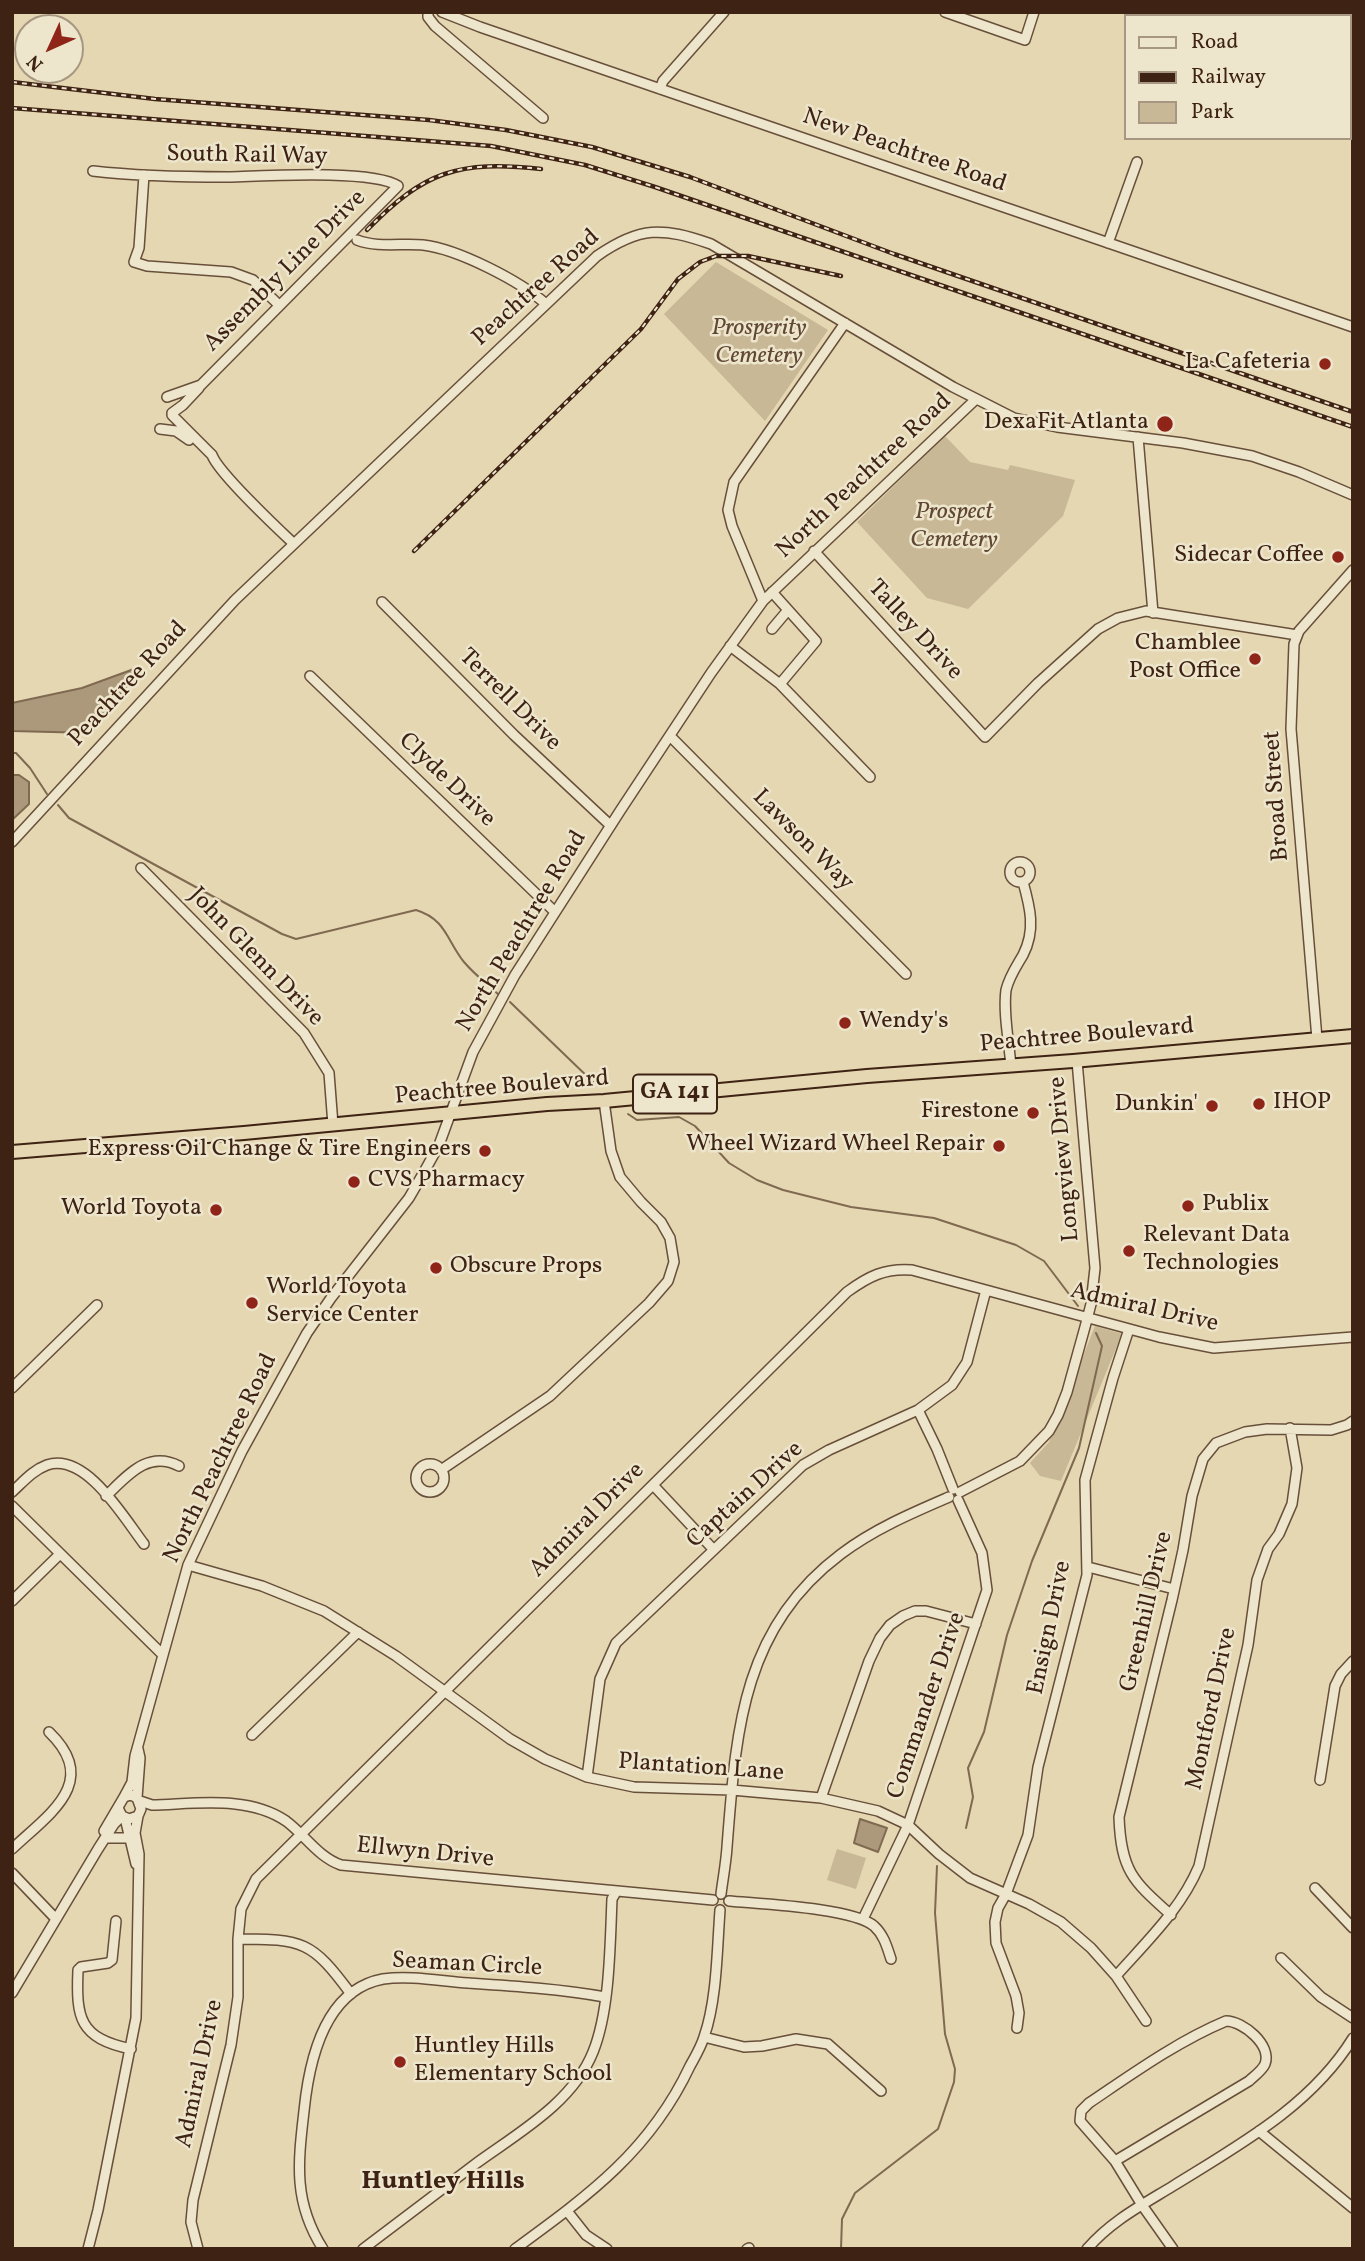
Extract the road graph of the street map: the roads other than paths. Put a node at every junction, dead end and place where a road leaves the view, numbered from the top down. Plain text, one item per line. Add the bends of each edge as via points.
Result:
1 (428, 12) edge
2 (442, 12) edge
3 (724, 12) edge
4 (945, 12) edge
5 (1034, 12) edge
6 (660, 89) junction
7 (543, 118) dead end
8 (1137, 162) dead end
9 (93, 170) dead end
10 (144, 175) junction
11 (398, 186) joint
12 (357, 240) dead end
13 (1108, 243) junction
14 (546, 304) junction
15 (279, 306) junction
16 (845, 323) junction
17 (1353, 327) edge
18 (201, 385) junction
19 (167, 397) dead end
20 (975, 400) junction
21 (160, 429) dead end
22 (1138, 437) junction
23 (214, 461) junction
24 (1353, 495) edge
25 (293, 543) junction
26 (814, 551) junction
27 (1353, 570) edge
28 (772, 592) junction
29 (763, 601) junction
30 (382, 602) dead end
31 (788, 610) junction
32 (1153, 613) junction
33 (772, 629) dead end
34 (1297, 635) junction
35 (730, 646) junction
36 (310, 677) dead end
37 (780, 684) junction
38 (670, 736) junction
39 (870, 777) dead end
40 (610, 825) junction
41 (12, 842) edge
42 (141, 869) dead end
43 (1023, 881) dead end
44 (555, 912) junction
45 (906, 974) dead end
46 (1353, 1036) edge
47 (1317, 1039) junction
48 (1077, 1061) junction
49 (1012, 1066) junction
50 (604, 1101) junction
51 (451, 1113) junction
52 (333, 1125) junction
53 (12, 1153) edge
54 (986, 1290) junction
55 (97, 1305) dead end
56 (1088, 1317) junction
57 (1129, 1329) junction
58 (1353, 1337) edge
59 (12, 1388) edge
60 (918, 1410) junction
61 (1353, 1421) edge
62 (1290, 1428) junction
63 (179, 1466) dead end
64 (441, 1470) dead end
65 (653, 1485) junction
66 (12, 1492) edge
67 (955, 1494) junction
68 (106, 1496) junction
69 (12, 1506) edge
70 (144, 1544) dead end
71 (713, 1549) junction
72 (60, 1554) junction
73 (188, 1565) junction
74 (1088, 1567) junction
75 (1174, 1589) junction
76 (12, 1601) edge
77 (976, 1624) junction
78 (358, 1632) junction
79 (162, 1654) junction
80 (1353, 1661) edge
81 (444, 1691) junction
82 (49, 1732) dead end
83 (252, 1735) dead end
84 (138, 1749) junction
85 (587, 1777) junction
86 (1320, 1780) dead end
87 (732, 1790) junction
88 (124, 1797) junction
89 (821, 1798) junction
90 (139, 1800) junction
91 (152, 1805) junction
92 (122, 1814) junction
93 (139, 1814) junction
94 (908, 1825) junction
95 (301, 1834) junction
96 (107, 1838) junction
97 (129, 1838) junction
98 (12, 1849) edge
99 (98, 1849) junction
100 (137, 1865) junction
101 (12, 1873) edge
102 (1315, 1888) dead end
103 (617, 1892) junction
104 (1006, 1894) junction
105 (721, 1898) junction
106 (1171, 1915) junction
107 (56, 1919) junction
108 (863, 1919) junction
109 (116, 1921) dead end
110 (1353, 1928) edge
111 (238, 1939) junction
112 (1281, 1958) dead end
113 (891, 1959) dead end
114 (1116, 1976) junction
115 (12, 1993) edge
116 (351, 1994) junction
117 (605, 1997) junction
118 (1353, 2018) edge
119 (1146, 2021) dead end
120 (1017, 2028) dead end
121 (704, 2037) junction
122 (1353, 2038) edge
123 (131, 2049) junction
124 (881, 2091) dead end
125 (1259, 2131) junction
126 (1115, 2161) junction
127 (1142, 2205) junction
128 (1353, 2208) edge
129 (567, 2211) junction
130 (88, 2249) edge
131 (198, 2249) edge
132 (323, 2249) edge
133 (363, 2249) edge
134 (515, 2249) edge
135 (607, 2249) edge
136 (1087, 2249) edge
137 (1173, 2249) edge

1 - 7 street via 435,26
2 - 6 street, New Peachtree Road
3 - 6 street
4 - 5 street via 1025,40
6 - 13 street, New Peachtree Road
8 - 13 street
9 - 10 street, South Rail Way
10 - 11 street, South Rail Way via 307,174
10 - 15 street via 134,262 231,272 253,280
11 - 15 street, Assembly Line Drive
12 - 14 street via 453,253 531,290
13 - 17 street, New Peachtree Road
14 - 16 street, Peachtree Road via 617,242 635,234 667,232 711,244
14 - 25 street, Peachtree Road
15 - 18 street, Assembly Line Drive
16 - 20 street, Peachtree Road
16 - 29 street via 734,482 728,510 732,527
18 - 19 street, Assembly Line Drive
18 - 23 street, Assembly Line Drive via 172,414
20 - 22 street, Peachtree Road via 1014,418
20 - 26 street, North Peachtree Road
21 - 23 street via 185,436
22 - 24 street, Peachtree Road via 1260,458
22 - 32 street
23 - 25 street
25 - 41 street, Peachtree Road via 200,636
26 - 28 street, North Peachtree Road
26 - 32 street, Talley Drive via 985,737 1098,629 1136,612
27 - 34 street
28 - 29 street, North Peachtree Road
28 - 31 street
29 - 35 street, North Peachtree Road
30 - 40 street, Terrell Drive
31 - 33 street
31 - 37 street via 816,641
32 - 34 street
34 - 47 street, Broad Street via 1291,729
35 - 37 street
35 - 38 street, North Peachtree Road
36 - 44 street, Clyde Drive
37 - 39 street
38 - 40 street, North Peachtree Road
38 - 45 street, Lawson Way
40 - 44 street, North Peachtree Road
42 - 52 street, John Glenn Drive via 304,1033 329,1073
43 - 49 street via 1031,928 1006,991
44 - 51 street, North Peachtree Road via 473,1052
46 - 47 highway, Peachtree Boulevard / GA 141
47 - 48 highway, Peachtree Boulevard / GA 141
48 - 49 highway, Peachtree Boulevard / GA 141
48 - 56 street, Longview Drive via 1095,1268
49 - 50 highway, Peachtree Boulevard / GA 141
50 - 51 highway, Peachtree Boulevard / GA 141
50 - 64 street via 620,1177 670,1238 674,1262 668,1281 550,1396
51 - 52 highway, Peachtree Boulevard / GA 141
51 - 73 street, North Peachtree Road via 409,1198 331,1298 288,1367
52 - 53 highway, Peachtree Boulevard / GA 141
54 - 56 street, Admiral Drive
54 - 60 street, Captain Drive via 961,1374
54 - 65 street, Admiral Drive via 892,1269 859,1283
55 - 59 street
56 - 57 street, Admiral Drive
56 - 67 street, Longview Drive via 1067,1392 1049,1431 1010,1468
57 - 58 street, Admiral Drive via 1214,1348
57 - 74 street, Ensign Drive via 1085,1480
60 - 67 street, Commander Drive
60 - 71 street, Captain Drive via 803,1465
61 - 62 street, Greenhill Drive via 1331,1430
62 - 75 street, Greenhill Drive via 1245,1432 1216,1443 1209,1451 1192,1496
62 - 106 street, Montford Drive via 1297,1468 1292,1504 1257,1580 1248,1645 1205,1845 1192,1883
63 - 68 street via 166,1459 148,1463
65 - 71 street
65 - 81 street, Admiral Drive
66 - 68 street via 46,1466 60,1463 76,1466
67 - 77 street, Commander Drive via 982,1553 987,1590
67 - 87 street, Longview Drive via 851,1547 789,1607 752,1673 737,1734
68 - 70 street
69 - 72 street
71 - 85 street, Captain Drive via 616,1643 600,1679
72 - 76 street
72 - 79 street
73 - 78 street, Plantation Lane via 300,1599
73 - 79 street, North Peachtree Road
74 - 75 street
74 - 104 street, Ensign Drive via 1038,1767 1028,1835
75 - 106 street, Greenhill Drive via 1119,1817 1122,1853 1129,1871
77 - 89 street via 915,1611 890,1625 869,1661
77 - 94 street, Commander Drive
78 - 81 street, Plantation Lane
78 - 83 street
79 - 84 street, North Peachtree Road
80 - 86 street via 1335,1686
81 - 85 street, Plantation Lane via 510,1739
81 - 95 street, Admiral Drive
82 - 98 street via 68,1757 67,1794
84 - 88 street, North Peachtree Road
84 - 90 street, North Peachtree Road
85 - 87 street, Plantation Lane via 634,1787
87 - 89 street, Plantation Lane
87 - 105 street, Longview Drive
88 - 90 street
88 - 92 street, North Peachtree Road
89 - 94 street, Plantation Lane via 878,1811
90 - 91 street, Ellwyn Drive
90 - 93 street, North Peachtree Road
91 - 93 street
91 - 95 street, Ellwyn Drive via 248,1805 268,1810
92 - 93 street via 132,1819
92 - 96 street, North Peachtree Road
92 - 97 street
92 - 99 street, North Peachtree Road via 102,1834
93 - 100 street, North Peachtree Road
94 - 104 street, Plantation Lane via 970,1878
94 - 108 street, Commander Drive
95 - 103 street, Ellwyn Drive via 330,1861 341,1865
95 - 111 street, Admiral Drive via 248,1893
96 - 97 street
96 - 99 street, North Peachtree Road
97 - 100 street
99 - 107 street, North Peachtree Road
100 - 123 street via 138,1996
101 - 107 street
102 - 110 street
103 - 105 street, Ellwyn Drive
103 - 117 street via 612,1899
104 - 114 street, Plantation Lane via 1061,1922
104 - 120 street, Ensign Drive via 998,1908 995,1933 1016,1996
105 - 108 street, Ellwyn Drive
105 - 121 street via 715,1907 720,1910
106 - 114 street, Montford Drive
107 - 115 street, North Peachtree Road
108 - 113 street via 883,1936
109 - 123 street via 113,1960 80,1967 77,2000 94,2035
111 - 116 street via 275,1939 304,1946 328,1963
111 - 131 street, Admiral Drive via 238,1997 231,2045 193,2200 191,2222
112 - 118 street via 1321,1997
114 - 119 street, Plantation Lane
116 - 117 street, Seaman Circle via 371,1983 400,1978
116 - 132 street, Seaman Circle via 329,2017 319,2039 304,2104 299,2155 304,2214
117 - 133 street via 588,2064 550,2109
121 - 124 street via 744,2047 796,2039 828,2044
121 - 129 street via 661,2120 621,2164
122 - 125 street via 1311,2090
123 - 130 street
125 - 127 street
125 - 128 street
126 - 126 street via 1249,2081 1268,2059 1255,2037 1231,2019 1089,2103 1077,2116
126 - 127 street
127 - 136 street via 1120,2218
127 - 137 street
129 - 134 street
129 - 135 street via 586,2235

